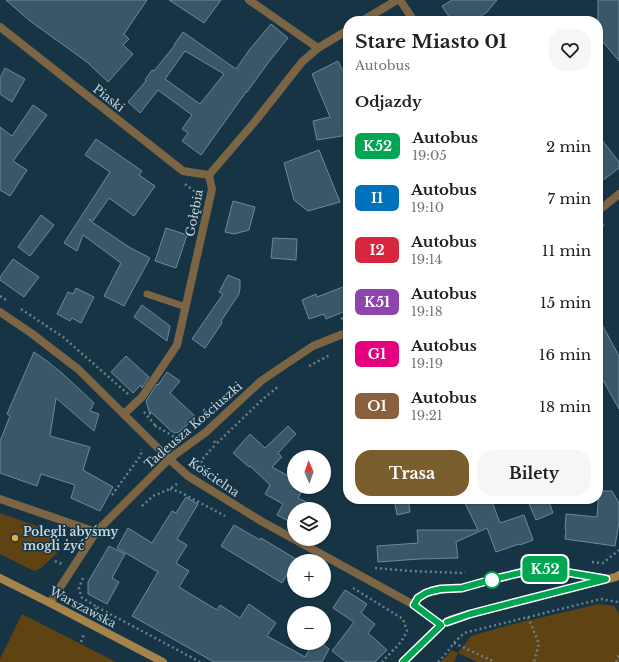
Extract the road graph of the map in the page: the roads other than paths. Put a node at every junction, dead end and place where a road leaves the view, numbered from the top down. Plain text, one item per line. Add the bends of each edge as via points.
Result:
1 (249, 0) edge
2 (397, 0) edge
3 (400, 0) edge
4 (370, 16) edge
5 (411, 16) edge
6 (0, 27) edge
7 (343, 33) edge
8 (318, 48) junction
9 (209, 175) junction
10 (619, 194) edge
11 (603, 207) edge
12 (147, 294) dead end
13 (186, 307) junction
14 (0, 312) edge
15 (343, 334) edge
16 (124, 414) junction
17 (169, 459) junction
18 (0, 499) edge
19 (96, 532) junction
20 (0, 578) edge
21 (618, 578) edge
22 (606, 579) junction
23 (50, 602) junction
24 (414, 605) junction
25 (441, 625) junction
26 (153, 660) edge
27 (162, 662) edge
28 (403, 662) edge

1 - 8 street
2 - 4 street
3 - 5 street
6 - 9 street, Piaski via 183,171
7 - 8 street, Gołębia
8 - 9 street, Gołębia via 302,62
9 - 13 street, Gołębia via 212,190
10 - 11 street
12 - 13 lane
13 - 16 street, Gołębia via 177,345 142,397
14 - 16 street, Kościelna via 78,369
15 - 17 street, Tadeusza Kościuszki via 313,346 277,370 206,432
16 - 17 street, Kościelna
17 - 19 street, Tadeusza Kościuszki
17 - 24 street, Kościelna via 188,476 261,521
18 - 19 street
19 - 23 street, Tadeusza Kościuszki
20 - 23 main road, Warszawska
21 - 22 main road
22 - 24 street via 541,568 462,588 432,591 418,598
22 - 25 main road via 452,619
23 - 26 main road, Warszawska
24 - 25 street, Kościelna
25 - 28 main road
26 - 27 main road, Warszawska

